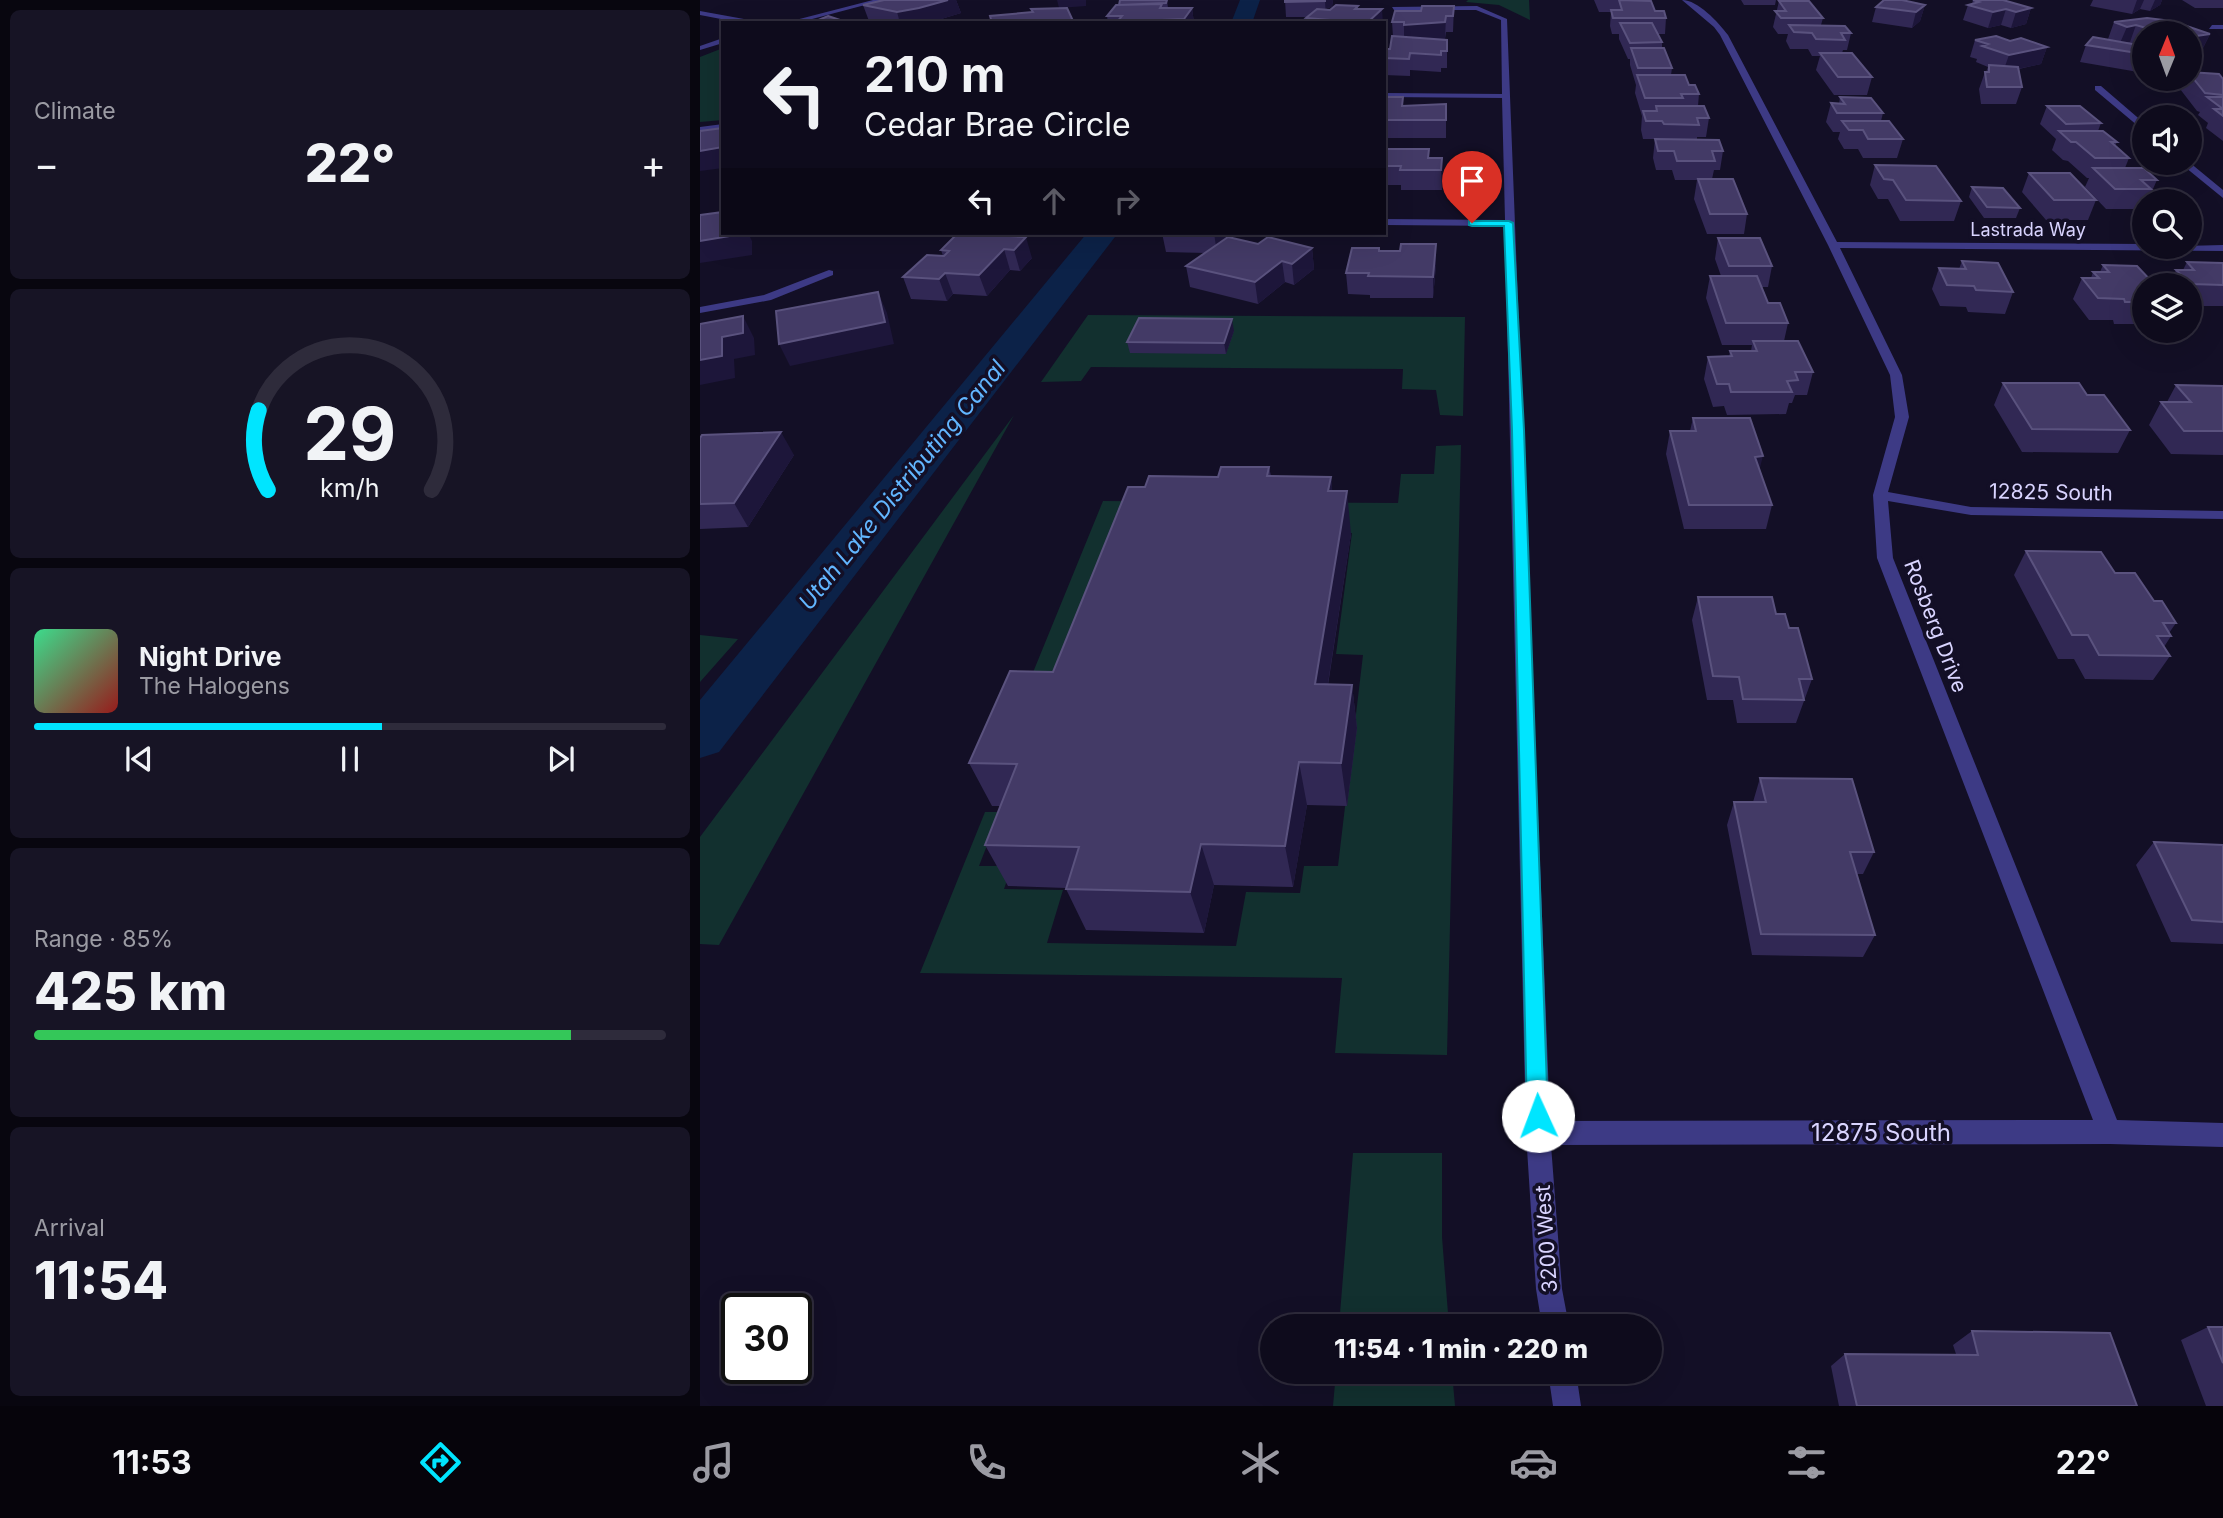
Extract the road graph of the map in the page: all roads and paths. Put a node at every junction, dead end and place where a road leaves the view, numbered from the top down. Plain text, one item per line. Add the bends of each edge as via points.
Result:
1 (881, 0) edge
2 (1685, 0) edge
3 (1394, 8) edge
4 (700, 13) edge
5 (744, 21) edge
6 (795, 21) edge
7 (2212, 27) dead end
8 (2223, 27) edge
9 (721, 41) edge
10 (700, 48) edge
11 (2098, 88) dead end
12 (1386, 95) edge
13 (1506, 96) junction
14 (2132, 118) edge
15 (721, 127) edge
16 (700, 130) edge
17 (2199, 175) edge
18 (2223, 195) edge
19 (1386, 222) edge
20 (1509, 223) junction
21 (1833, 245) junction
22 (2223, 248) edge
23 (829, 273) dead end
24 (700, 310) edge
25 (1880, 495) junction
26 (2223, 515) edge
27 (2110, 1132) junction
28 (1538, 1133) junction
29 (2223, 1135) edge
30 (1553, 1314) edge
31 (1564, 1384) edge
32 (1567, 1406) edge

1 - 6 street
2 - 21 street, Rosberg Drive via 1724,35
3 - 13 street, 3200 West via 1477,8 1504,19
4 - 5 street
7 - 8 street
9 - 10 street
11 - 14 street
12 - 13 street
13 - 20 street, 3200 West
15 - 16 street
17 - 18 street
19 - 20 street
20 - 28 street, 3200 West
21 - 22 street, Lastrada Way
21 - 25 street, Rosberg Drive via 1896,375 1902,417
23 - 24 street via 767,298
25 - 26 street, 12825 South via 1971,512
25 - 27 street, Rosberg Drive via 1885,558
27 - 28 street, 12875 South
27 - 29 street, 12875 South
28 - 30 street, 3200 West
31 - 32 street

